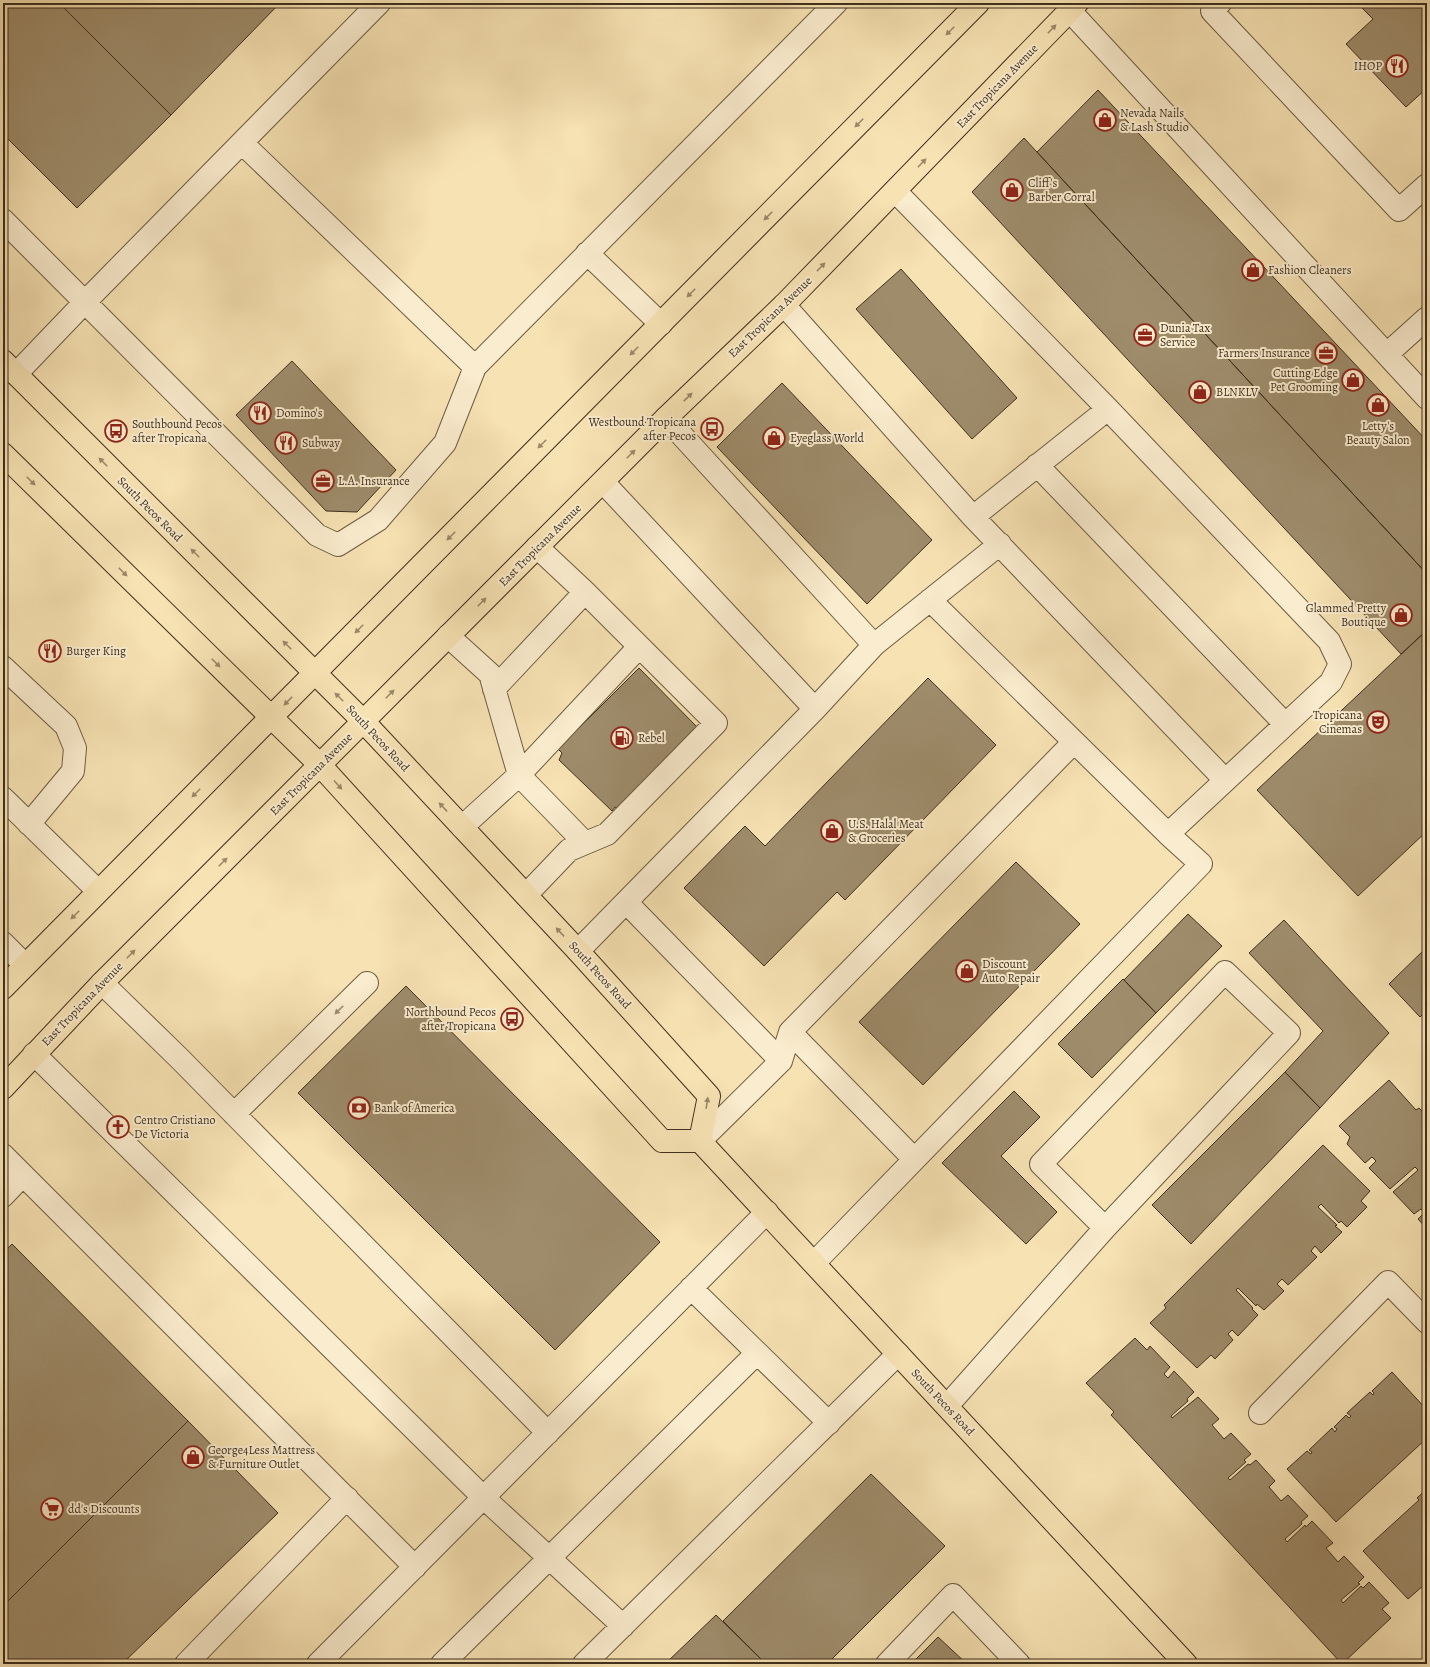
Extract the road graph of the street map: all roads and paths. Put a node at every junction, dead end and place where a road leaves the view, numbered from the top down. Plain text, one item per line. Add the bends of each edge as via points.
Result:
1 (379, 3) edge
2 (836, 3) edge
3 (978, 3) edge
4 (1220, 3) edge
5 (1072, 6) edge
6 (242, 143) junction
7 (1427, 185) edge
8 (895, 191) junction
9 (3, 220) edge
10 (587, 253) junction
11 (85, 302) junction
12 (784, 305) junction
13 (1427, 318) edge
14 (661, 324) junction
15 (1387, 354) junction
16 (475, 367) junction
17 (10, 368) edge
18 (1427, 398) edge
19 (1108, 409) junction
20 (666, 418) junction
21 (5, 461) edge
22 (1037, 465) junction
23 (603, 482) junction
24 (973, 517) junction
25 (1000, 544) junction
26 (537, 547) junction
27 (585, 592) junction
28 (930, 600) junction
29 (448, 636) junction
30 (874, 645) junction
31 (639, 647) junction
32 (3, 667) edge
33 (315, 673) junction
34 (494, 689) junction
35 (815, 709) junction
36 (271, 717) junction
37 (363, 721) junction
38 (1285, 724) junction
39 (1074, 742) junction
40 (320, 765) junction
41 (518, 775) junction
42 (1225, 780) junction
43 (3, 798) edge
44 (29, 824) junction
45 (462, 827) junction
46 (1168, 834) junction
47 (585, 843) junction
48 (98, 891) junction
49 (526, 895) junction
50 (626, 902) junction
51 (3, 943) edge
52 (578, 950) junction
53 (25, 965) junction
54 (102, 983) junction
55 (367, 983) dead end
56 (3, 988) edge
57 (790, 1032) junction
58 (34, 1054) junction
59 (781, 1061) junction
60 (3, 1088) edge
61 (234, 1114) junction
62 (700, 1141) junction
63 (3, 1154) edge
64 (914, 1159) junction
65 (23, 1175) junction
66 (3, 1196) edge
67 (767, 1212) junction
68 (1105, 1228) junction
69 (814, 1263) junction
70 (690, 1288) junction
71 (1427, 1322) edge
72 (757, 1353) junction
73 (898, 1354) junction
74 (947, 1406) junction
75 (1260, 1413) dead end
76 (829, 1423) junction
77 (548, 1433) junction
78 (347, 1498) junction
79 (484, 1498) junction
80 (549, 1559) junction
81 (415, 1567) junction
82 (623, 1626) junction
83 (1180, 1662) edge
84 (186, 1664) edge
85 (318, 1664) edge
86 (442, 1664) edge
87 (584, 1664) edge
88 (887, 1664) edge
89 (1019, 1664) edge

1 - 6 lane
2 - 10 lane
3 -> 14 main road
4 - 7 lane via 1212,11 1399,210
8 -> 5 main road, East Tropicana Avenue
5 - 15 lane
6 - 11 lane
6 - 16 lane
12 -> 8 main road, East Tropicana Avenue
8 - 19 lane
9 - 11 lane
10 - 14 lane
10 - 16 lane
11 - 16 lane via 317,536 338,545 378,520 445,443
11 - 17 lane
20 -> 12 main road, East Tropicana Avenue
12 - 24 lane
13 - 15 lane
14 -> 33 main road
15 - 18 lane
33 -> 17 main road, South Pecos Road
19 - 22 lane
19 - 38 lane via 1328,641 1340,664 1331,682
23 -> 20 main road, East Tropicana Avenue
20 - 30 lane
21 -> 36 main road
22 - 24 lane
22 - 38 lane
23 - 26 main road, East Tropicana Avenue
23 - 35 lane
24 - 25 lane
25 - 28 lane
25 - 42 lane
26 - 27 lane
29 -> 26 main road, East Tropicana Avenue
27 - 31 lane
27 - 34 lane
28 - 30 lane
28 - 39 lane
29 - 34 lane via 490,674
37 -> 29 main road, East Tropicana Avenue
30 - 35 lane
31 - 41 lane
31 - 47 lane via 716,723 607,834
32 - 44 lane via 66,726 75,748 73,771
33 -> 36 main road
37 -> 33 main road, South Pecos Road
34 - 41 lane
35 - 50 lane
36 - 40 main road
36 -> 48 main road
37 - 40 main road, East Tropicana Avenue
45 -> 37 main road, South Pecos Road
38 - 42 lane
39 - 46 lane
39 - 57 lane
54 -> 40 main road, East Tropicana Avenue
40 -> 62 main road via 662,1141
41 - 45 lane
41 - 47 lane
42 - 46 lane
43 - 44 lane
44 - 48 lane
45 - 49 main road, South Pecos Road
46 - 64 lane via 1201,864
47 - 49 lane via 569,850
48 -> 53 main road
52 -> 49 main road, South Pecos Road
50 - 52 lane
50 - 59 lane
51 - 53 lane
62 -> 52 main road, South Pecos Road via 709,1096
53 - 56 main road
54 - 58 main road, East Tropicana Avenue
54 - 61 lane
55 -> 61 lane
57 - 59 lane
57 - 64 lane
58 - 60 main road, East Tropicana Avenue
58 - 79 lane
59 - 62 lane
61 - 77 lane
62 - 67 main road, South Pecos Road
63 - 65 lane
64 - 69 lane
65 - 66 lane
65 - 78 lane
67 - 69 main road, South Pecos Road
67 - 70 lane
68 - 68 lane via 1289,1033 1225,972 1041,1164
68 - 74 lane
69 - 73 main road, South Pecos Road
70 - 72 lane
70 - 77 lane
71 - 75 lane via 1388,1282
72 - 76 lane
72 - 80 lane
73 - 74 main road, South Pecos Road
73 - 76 lane
74 - 83 main road, South Pecos Road
76 - 82 lane
77 - 79 lane
78 - 81 lane
78 - 84 lane
79 - 80 lane
79 - 81 lane
80 - 82 lane
80 - 86 lane
81 - 85 lane
82 - 87 lane
88 - 89 lane via 953,1595

